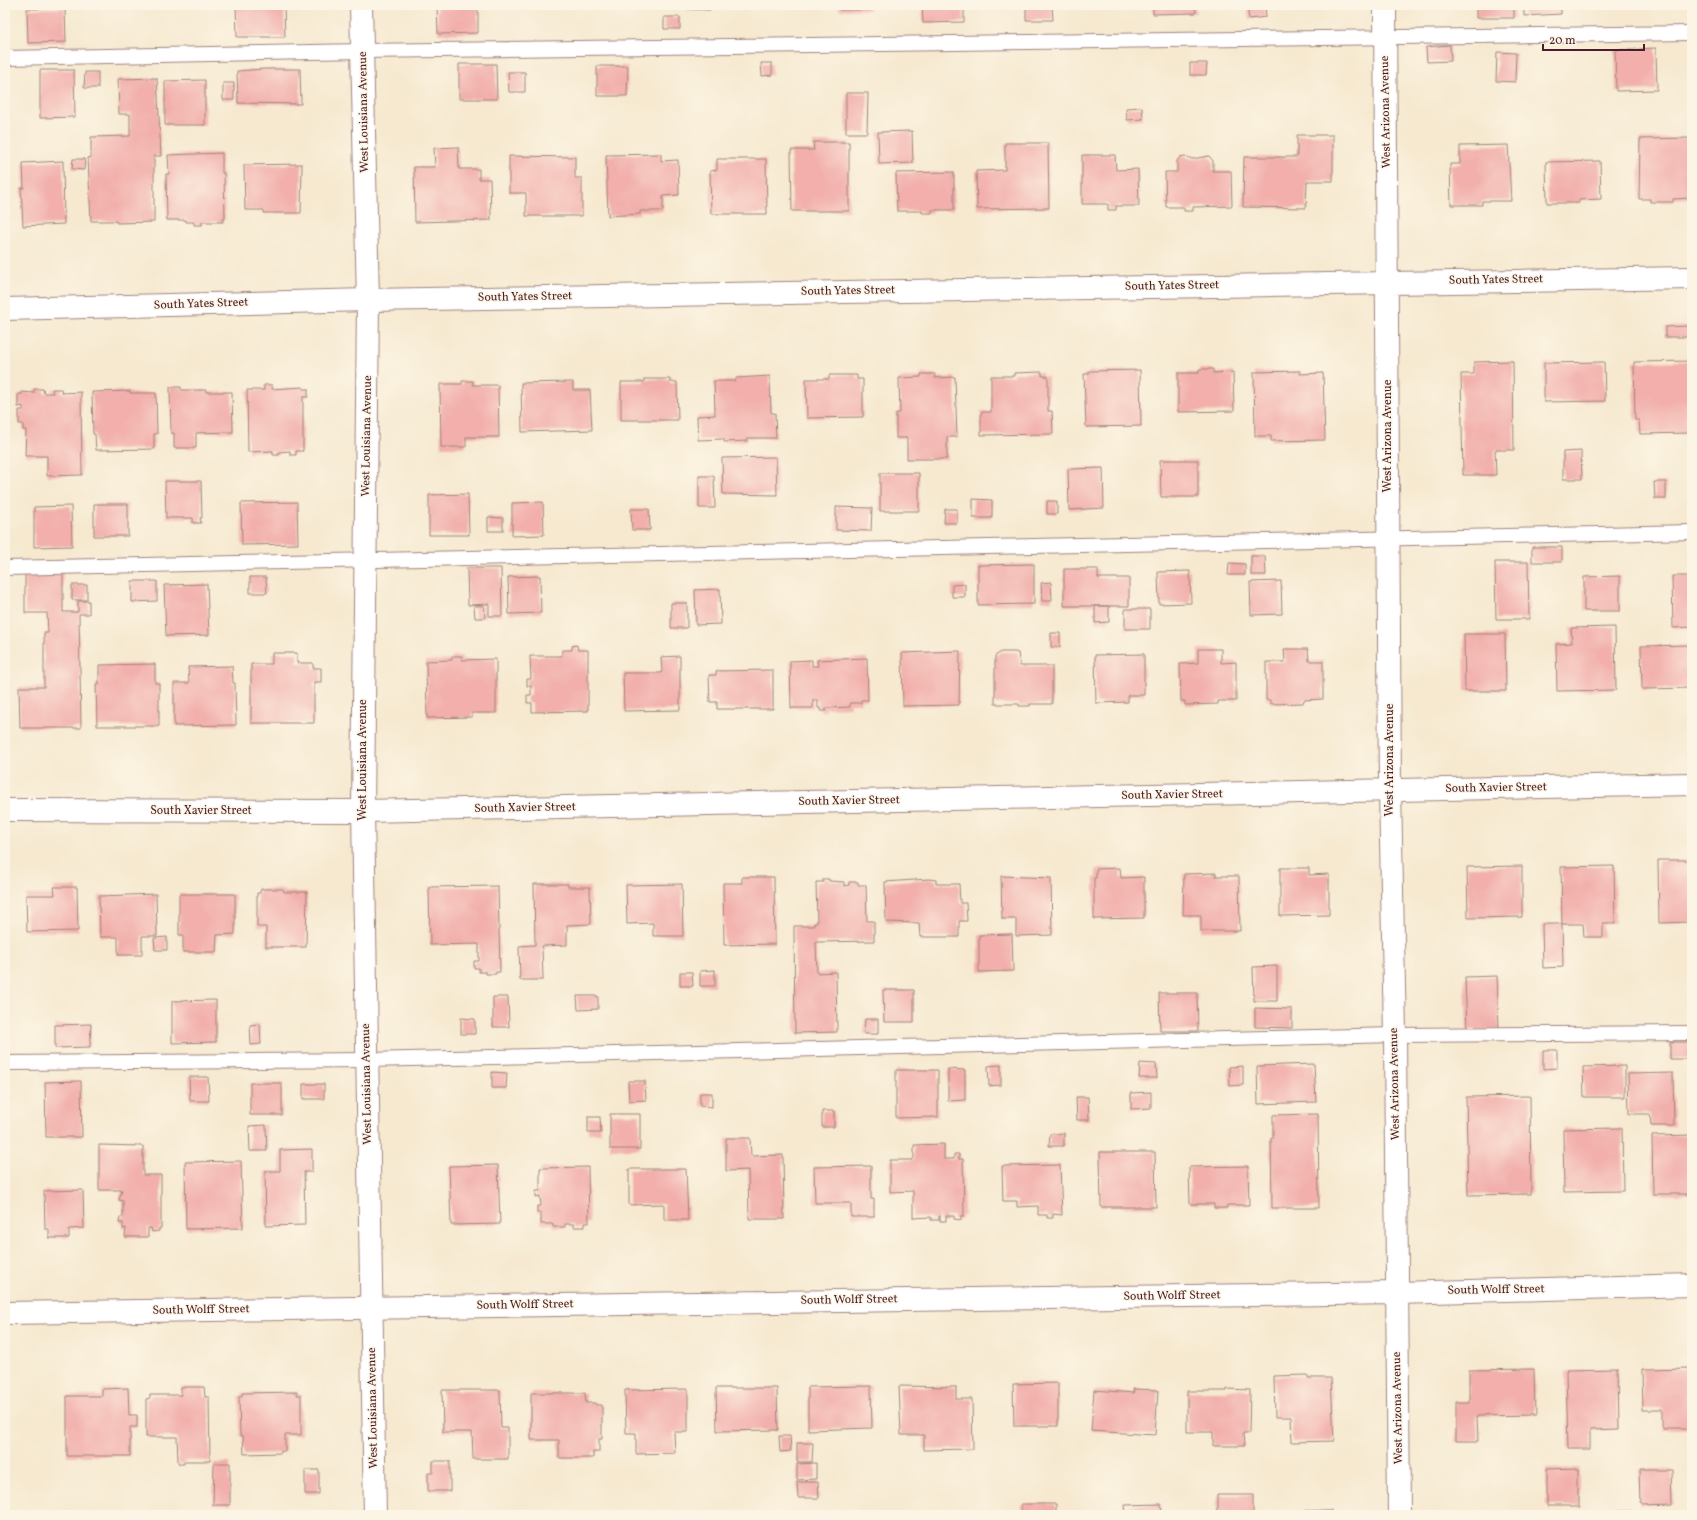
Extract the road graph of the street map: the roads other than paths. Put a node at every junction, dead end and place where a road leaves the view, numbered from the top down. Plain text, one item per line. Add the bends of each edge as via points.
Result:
1 (361, 5) edge
2 (1385, 5) edge
3 (1692, 33) edge
4 (1385, 38) junction
5 (362, 52) junction
6 (5, 58) edge
7 (1692, 278) edge
8 (1388, 282) junction
9 (368, 300) junction
10 (5, 309) edge
11 (1692, 532) edge
12 (1389, 537) junction
13 (366, 560) junction
14 (5, 568) edge
15 (1692, 784) edge
16 (1390, 791) junction
17 (5, 810) edge
18 (363, 811) junction
19 (1692, 1033) edge
20 (1395, 1035) junction
21 (367, 1060) junction
22 (5, 1063) edge
23 (1692, 1285) edge
24 (1397, 1293) junction
25 (371, 1307) junction
26 (5, 1313) edge
27 (375, 1515) edge
28 (1399, 1515) edge

1 - 5 street, West Louisiana Avenue
2 - 4 street, West Arizona Avenue
3 - 4 lane
4 - 5 lane
4 - 8 street, West Arizona Avenue
5 - 6 lane
5 - 9 street, West Louisiana Avenue
7 - 8 street, South Yates Street
8 - 9 street, South Yates Street
8 - 12 street, West Arizona Avenue
9 - 10 street, South Yates Street
9 - 13 street, West Louisiana Avenue
11 - 12 lane
12 - 13 lane
12 - 16 street, West Arizona Avenue
13 - 14 lane
13 - 18 street, West Louisiana Avenue
15 - 16 street, South Xavier Street
16 - 18 street, South Xavier Street
16 - 20 street, West Arizona Avenue
17 - 18 street, South Xavier Street
18 - 21 street, West Louisiana Avenue
19 - 20 lane
20 - 21 lane
20 - 24 street, West Arizona Avenue
21 - 22 lane
21 - 25 street, West Louisiana Avenue
23 - 24 street, South Wolff Street
24 - 25 street, South Wolff Street
24 - 28 street, West Arizona Avenue
25 - 26 street, South Wolff Street
25 - 27 street, West Louisiana Avenue

